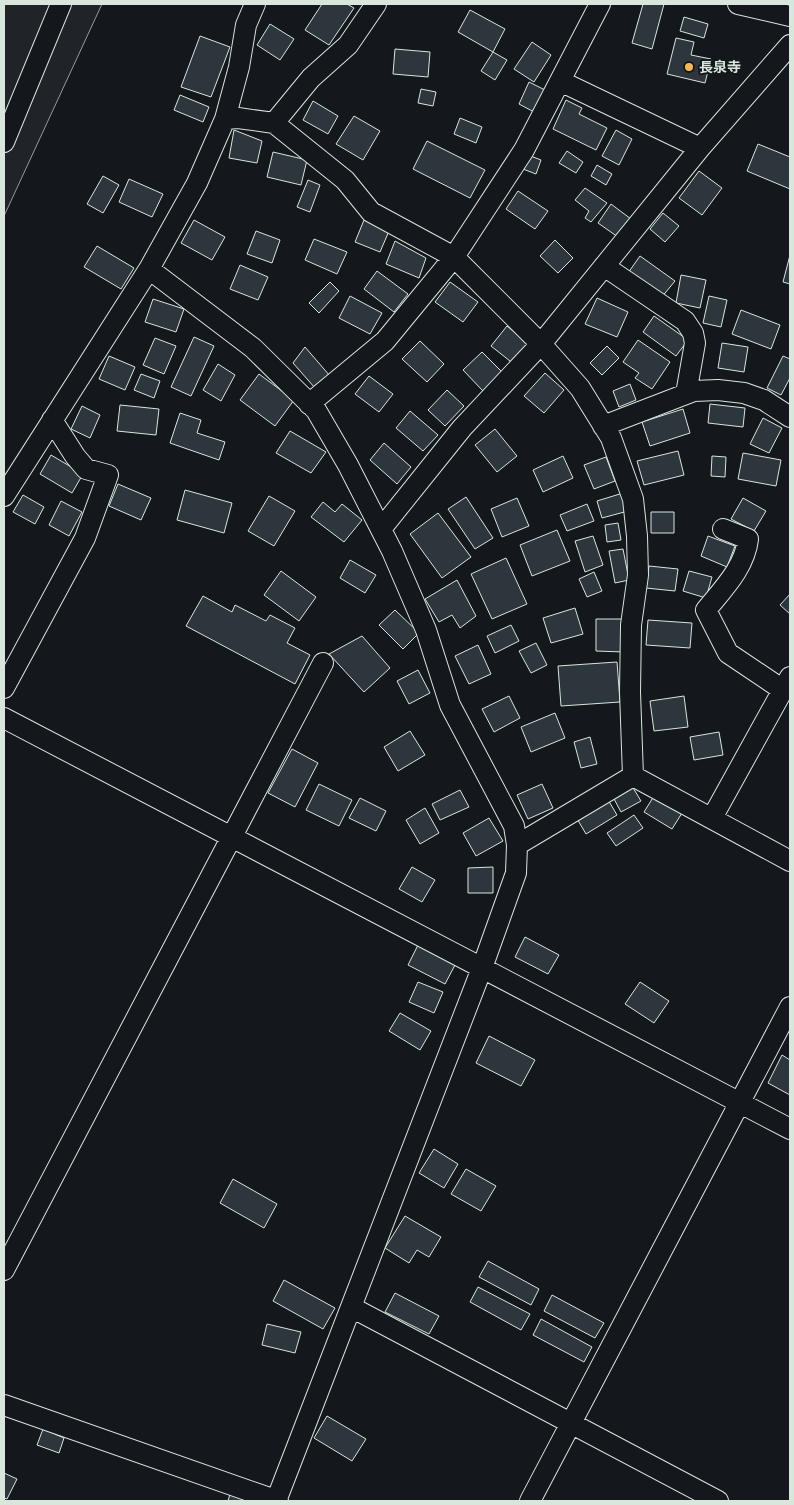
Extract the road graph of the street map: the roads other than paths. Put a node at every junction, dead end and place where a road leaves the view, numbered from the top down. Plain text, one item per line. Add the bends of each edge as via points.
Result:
1 (61, 4) edge
2 (254, 4) edge
3 (376, 4) edge
4 (600, 4) edge
5 (738, 4) edge
6 (790, 16) edge
7 (790, 45) edge
8 (560, 81) junction
9 (225, 118) junction
10 (274, 123) junction
11 (4, 142) edge
12 (700, 148) junction
13 (454, 257) junction
14 (604, 266) junction
15 (149, 269) junction
16 (541, 344) junction
17 (686, 394) junction
18 (309, 404) junction
19 (790, 417) edge
20 (52, 420) junction
21 (603, 426) junction
22 (4, 496) edge
23 (381, 528) junction
24 (722, 529) dead end
25 (323, 663) dead end
26 (787, 684) edge
27 (4, 688) edge
28 (4, 718) edge
29 (634, 776) junction
30 (712, 818) junction
31 (232, 837) junction
32 (517, 845) junction
33 (790, 861) edge
34 (482, 968) junction
35 (790, 1007) edge
36 (740, 1103) junction
37 (790, 1129) edge
38 (4, 1270) edge
39 (351, 1307) junction
40 (4, 1405) edge
41 (571, 1424) junction
42 (276, 1501) edge
43 (530, 1501) edge
44 (718, 1501) edge

1 - 11 street
2 - 9 street via 246,25
3 - 10 street via 348,45 311,78
4 - 8 street
5 - 6 street
7 - 12 street
8 - 12 street
8 - 13 street via 524,150
9 - 10 street
9 - 15 street via 197,183
10 - 13 street via 345,180 371,212
12 - 14 street
13 - 16 street
13 - 18 street via 385,341
14 - 16 street
14 - 17 street via 685,321 693,333 695,343
15 - 18 street via 253,348
15 - 20 street
16 - 21 street via 580,388
16 - 23 street via 462,428
17 - 19 street via 718,390 744,393 764,400
17 - 21 street
18 - 23 street via 316,410 348,465
20 - 22 street
20 - 27 street via 86,469 108,476 85,538
21 - 29 street via 611,438 633,499 637,536 638,575 631,625 630,673
23 - 32 street via 426,630 450,705 514,826
24 - 26 street via 748,539 746,552 732,579 706,610 728,653
25 - 31 street
26 - 30 street
28 - 31 street
29 - 30 street
29 - 32 street
30 - 33 street
31 - 34 street
31 - 38 street
32 - 34 street via 516,873
34 - 36 street
34 - 39 street
35 - 36 street
36 - 37 street
36 - 41 street
39 - 41 street
39 - 42 street
40 - 42 street
41 - 43 street
41 - 44 street

